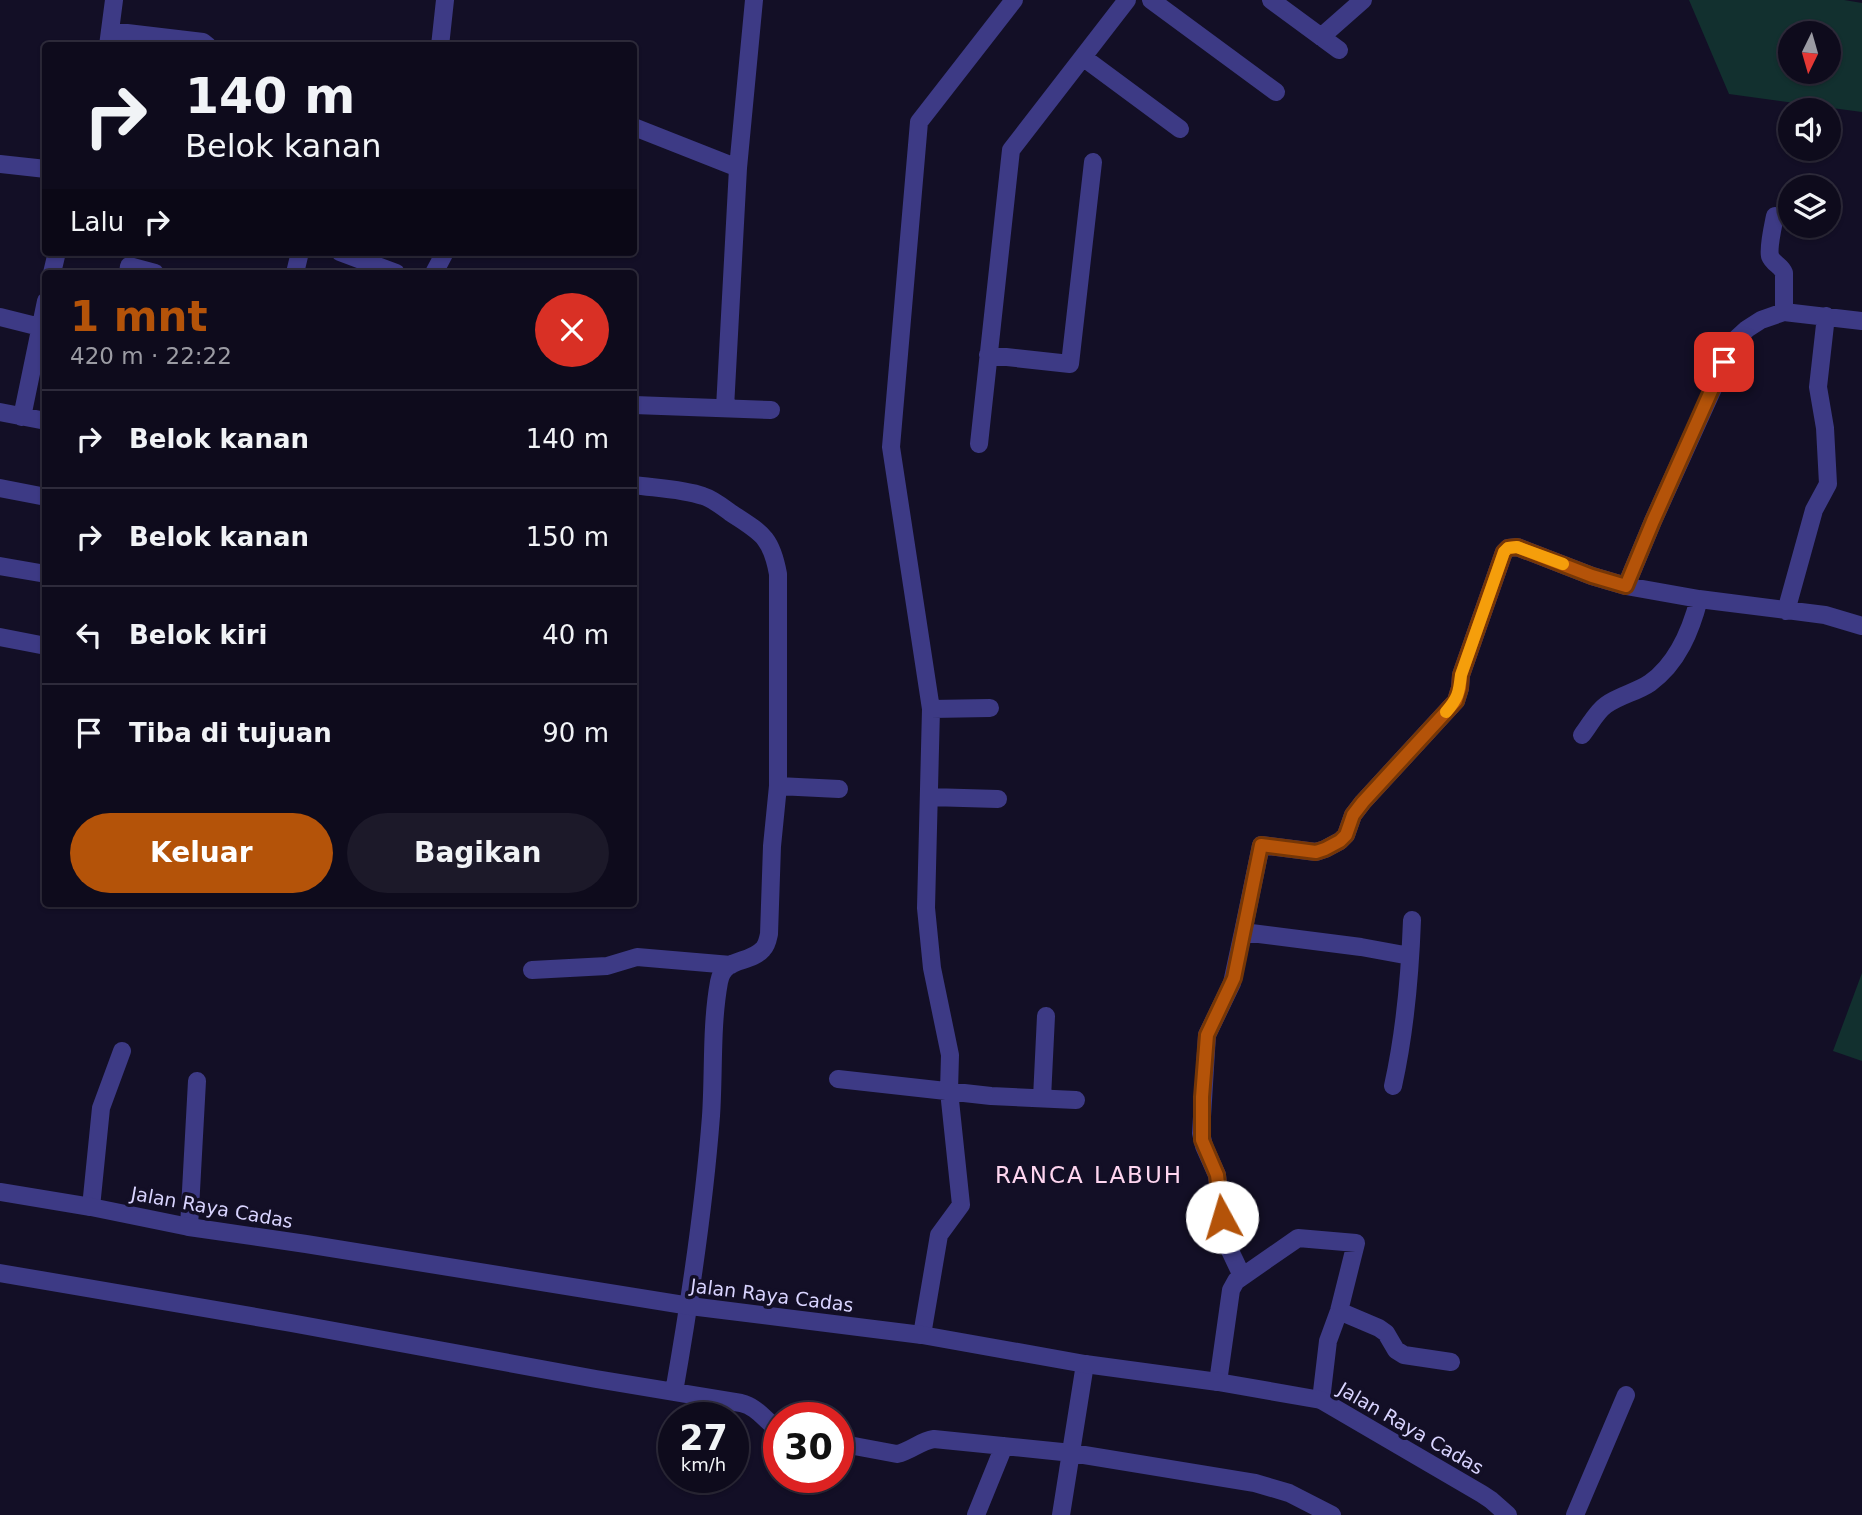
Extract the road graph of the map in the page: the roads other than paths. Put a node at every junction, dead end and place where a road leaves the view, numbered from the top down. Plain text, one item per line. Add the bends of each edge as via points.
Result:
1 (114, 0) edge
2 (445, 0) edge
3 (754, 0) edge
4 (1014, 0) edge
5 (1128, 0) edge
6 (1151, 0) edge
7 (1272, 0) edge
8 (1363, 0) edge
9 (1321, 37) junction
10 (109, 38) edge
11 (203, 42) edge
12 (440, 42) edge
13 (1339, 50) dead end
14 (1084, 58) junction
15 (1276, 92) dead end
16 (637, 129) edge
17 (1180, 129) dead end
18 (1093, 162) dead end
19 (0, 164) edge
20 (738, 168) junction
21 (42, 169) edge
22 (1775, 216) dead end
23 (350, 256) edge
24 (130, 264) edge
25 (147, 270) edge
26 (384, 270) edge
27 (1784, 312) junction
28 (1826, 316) junction
29 (0, 317) edge
30 (42, 318) edge
31 (1862, 321) edge
32 (40, 327) junction
33 (988, 355) junction
34 (637, 405) edge
35 (725, 408) junction
36 (771, 410) dead end
37 (0, 412) edge
38 (22, 417) junction
39 (42, 420) edge
40 (979, 444) dead end
41 (637, 485) edge
42 (0, 488) edge
43 (42, 496) edge
44 (0, 565) edge
45 (42, 573) edge
46 (1626, 586) junction
47 (1699, 598) junction
48 (1786, 611) junction
49 (1862, 626) edge
50 (0, 638) edge
51 (42, 645) edge
52 (990, 708) dead end
53 (931, 709) junction
54 (1583, 735) dead end
55 (778, 786) junction
56 (839, 789) dead end
57 (929, 797) junction
58 (998, 799) dead end
59 (1412, 920) dead end
60 (1243, 932) junction
61 (1410, 956) junction
62 (731, 965) junction
63 (531, 970) dead end
64 (1046, 1016) dead end
65 (122, 1051) dead end
66 (838, 1079) dead end
67 (197, 1081) dead end
68 (1393, 1086) dead end
69 (949, 1091) junction
70 (1042, 1098) junction
71 (1076, 1100) dead end
72 (0, 1192) edge
73 (91, 1207) junction
74 (189, 1227) junction
75 (0, 1273) edge
76 (1242, 1276) junction
77 (690, 1306) junction
78 (1339, 1311) junction
79 (922, 1335) junction
80 (1451, 1362) dead end
81 (1085, 1364) junction
82 (1218, 1382) junction
83 (675, 1383) junction
84 (1626, 1395) dead end
85 (1321, 1399) junction
86 (763, 1417) edge
87 (1073, 1445) junction
88 (854, 1446) edge
89 (1004, 1446) junction
90 (976, 1515) edge
91 (1061, 1515) edge
92 (1332, 1515) edge
93 (1508, 1515) edge
94 (1575, 1515) edge

1 - 10 street
2 - 12 street
3 - 20 street
4 - 53 street via 919,122 891,447
5 - 14 street
6 - 15 street
7 - 9 street
8 - 9 street
9 - 13 street
10 - 11 street
14 - 17 street
14 - 33 street via 1011,150
16 - 20 street
18 - 33 street via 1070,364
19 - 21 street
20 - 35 street
22 - 27 street via 1770,253 1784,270
23 - 26 street
24 - 25 street
27 - 28 street
27 - 46 street via 1746,328 1735,340
28 - 31 street
28 - 48 street via 1818,387 1828,484 1814,510
29 - 32 street
30 - 32 street
32 - 38 street
33 - 40 street
34 - 35 street
35 - 36 street
37 - 38 street
38 - 39 street
41 - 55 street via 704,496 768,541 778,574
42 - 43 street
44 - 45 street
46 - 47 street
46 - 60 street via 1517,547 1506,550 1456,701 1363,802 1340,841 1316,852 1261,845
47 - 48 street
47 - 54 street via 1686,638 1664,670 1643,688 1606,705
48 - 49 street via 1825,615
50 - 51 street
52 - 53 street
53 - 57 street
55 - 56 street
55 - 62 street via 767,942 759,952
57 - 58 street
57 - 69 street via 926,908 932,968 950,1055
59 - 61 street
60 - 61 street
60 - 76 street via 1232,983 1207,1035 1201,1133 1217,1175 1224,1238
61 - 68 street
62 - 63 street via 637,957 607,966
62 - 77 street via 722,973 716,1004 711,1116
64 - 70 street
65 - 73 street via 101,1108
66 - 69 street
67 - 74 street
69 - 70 street
69 - 79 street via 961,1205 939,1235
70 - 71 street
72 - 73 street, Jalan Raya Cadas
73 - 74 street, Jalan Raya Cadas
74 - 77 street, Jalan Raya Cadas
75 - 83 street
76 - 78 street via 1298,1238 1356,1243
76 - 82 street via 1232,1285
77 - 79 street, Jalan Raya Cadas
77 - 83 street
78 - 80 street via 1379,1328 1404,1355
78 - 85 street via 1328,1341
79 - 81 street, Jalan Raya Cadas
81 - 82 street, Jalan Raya Cadas
81 - 87 street
82 - 85 street, Jalan Raya Cadas
83 - 86 street via 751,1406
84 - 94 street
85 - 93 street, Jalan Raya Cadas via 1482,1494
87 - 89 street
87 - 91 street
87 - 92 street via 1255,1483 1289,1493
88 - 89 street via 897,1454 934,1439
89 - 90 street

